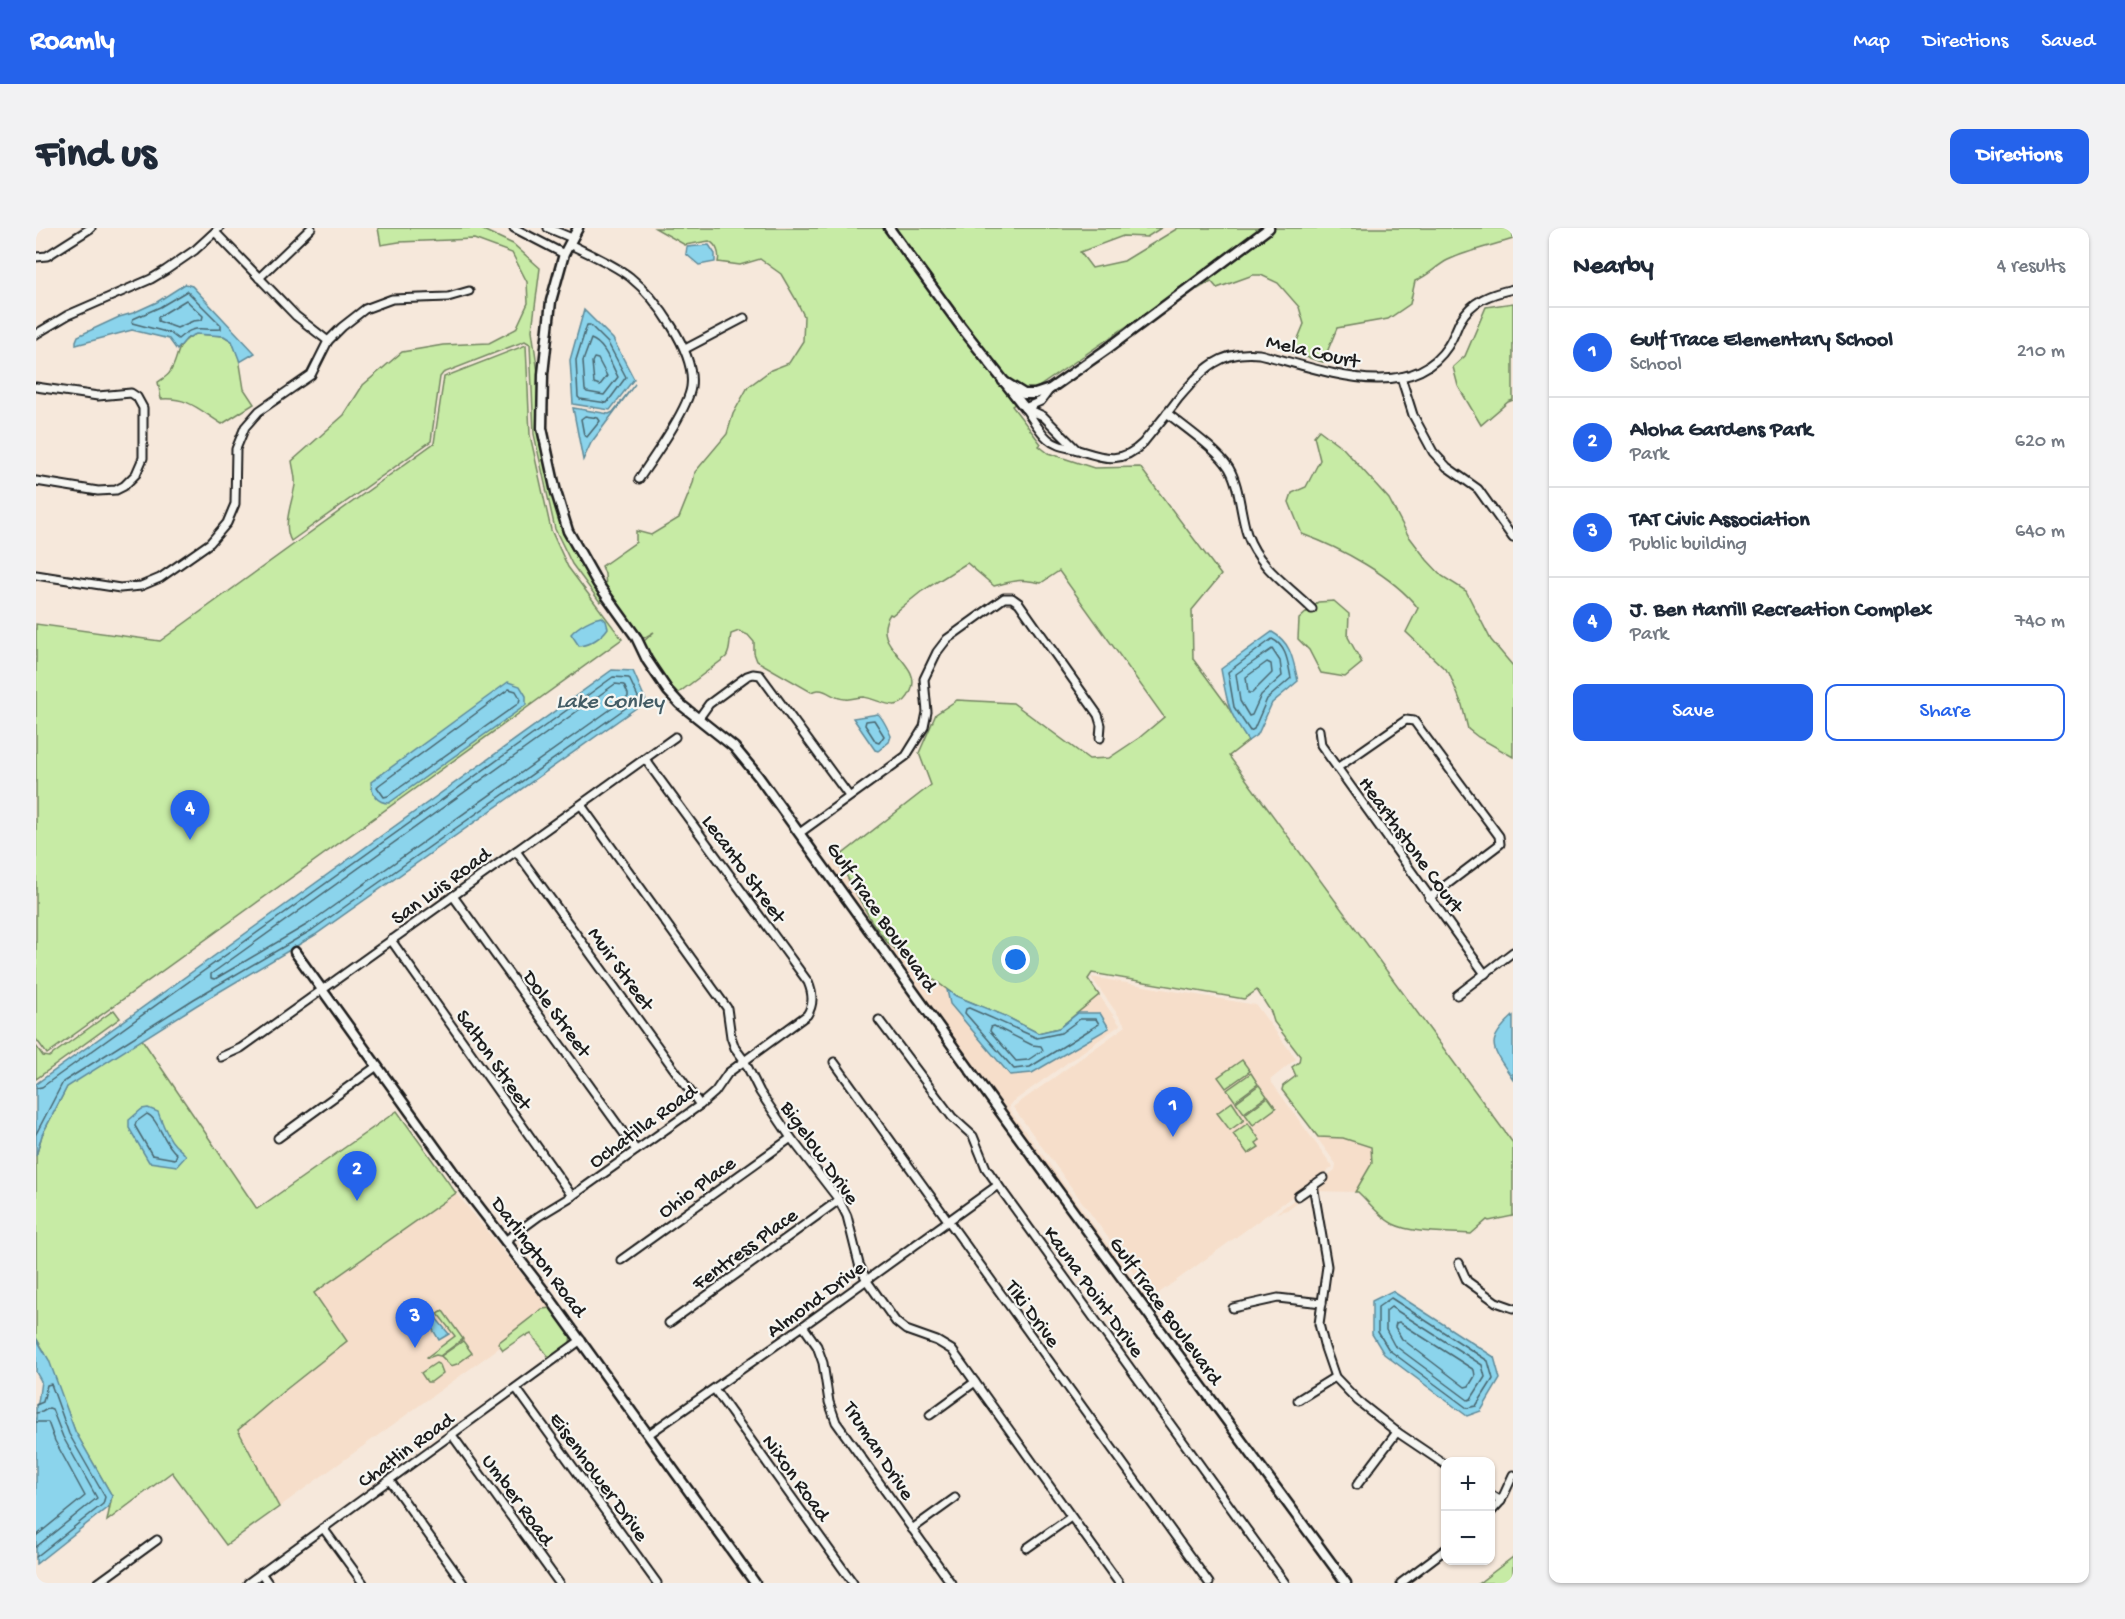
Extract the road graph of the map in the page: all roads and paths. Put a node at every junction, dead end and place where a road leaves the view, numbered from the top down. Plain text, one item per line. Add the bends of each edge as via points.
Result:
1 (91, 228) edge
2 (311, 228) edge
3 (514, 228) edge
4 (548, 228) edge
5 (578, 228) edge
6 (889, 228) edge
7 (1269, 228) edge
8 (217, 230) edge
9 (571, 241) junction
10 (564, 254) junction
11 (36, 257) edge
12 (259, 278) junction
13 (1513, 289) edge
14 (469, 291) dead end
15 (744, 318) dead end
16 (36, 334) edge
17 (328, 341) junction
18 (685, 349) junction
19 (1401, 377) junction
20 (1003, 381) junction
21 (36, 387) edge
22 (1050, 389) junction
23 (1041, 401) junction
24 (1025, 408) junction
25 (1167, 413) junction
26 (1043, 416) junction
27 (1076, 449) junction
28 (639, 479) dead end
29 (36, 481) edge
30 (1513, 538) edge
31 (36, 575) edge
32 (1312, 609) dead end
33 (699, 718) junction
34 (1319, 730) dead end
35 (675, 737) dead end
36 (1100, 738) dead end
37 (645, 759) junction
38 (1337, 768) junction
39 (849, 796) junction
40 (581, 805) junction
41 (801, 832) junction
42 (516, 851) junction
43 (453, 896) junction
44 (1430, 898) junction
45 (391, 940) junction
46 (295, 952) dead end
47 (1513, 952) edge
48 (1485, 974) junction
49 (322, 989) junction
50 (1457, 995) dead end
51 (812, 1001) joint
52 (879, 1020) dead end
53 (221, 1057) dead end
54 (744, 1060) junction
55 (834, 1062) dead end
56 (377, 1066) junction
57 (700, 1105) junction
58 (278, 1138) dead end
59 (791, 1138) junction
60 (636, 1150) junction
61 (1324, 1178) dead end
62 (998, 1185) junction
63 (1313, 1185) junction
64 (572, 1196) junction
65 (1298, 1196) dead end
66 (839, 1200) junction
67 (948, 1221) junction
68 (505, 1241) junction
69 (621, 1260) dead end
70 (1459, 1263) dead end
71 (867, 1281) junction
72 (1322, 1303) junction
73 (1233, 1308) dead end
74 (1513, 1308) edge
75 (669, 1323) dead end
76 (803, 1326) junction
77 (581, 1340) junction
78 (1335, 1377) junction
79 (975, 1382) junction
80 (516, 1388) junction
81 (715, 1390) junction
82 (1298, 1400) dead end
83 (930, 1415) dead end
84 (1397, 1432) junction
85 (649, 1434) junction
86 (452, 1435) junction
87 (1441, 1462) edge
88 (1513, 1475) edge
89 (390, 1481) junction
90 (1357, 1485) dead end
91 (955, 1497) dead end
92 (1495, 1497) edge
93 (1501, 1501) junction
94 (1493, 1511) edge
95 (1071, 1517) junction
96 (323, 1528) junction
97 (912, 1529) junction
98 (157, 1540) dead end
99 (1027, 1548) dead end
100 (1441, 1553) edge
101 (261, 1574) junction
102 (1405, 1582) edge
103 (98, 1583) edge
104 (248, 1583) edge
105 (268, 1583) edge
106 (363, 1583) edge
107 (463, 1583) edge
108 (559, 1583) edge
109 (657, 1583) edge
110 (755, 1583) edge
111 (853, 1583) edge
112 (951, 1583) edge
113 (1119, 1583) edge
114 (1209, 1583) edge
115 (1285, 1583) edge
116 (1346, 1583) edge

1 - 11 street via 47,256
2 - 12 street
3 - 10 street
4 - 9 street
5 - 9 street, Gulf Trace Boulevard
6 - 20 street
7 - 22 street
8 - 12 street
8 - 16 street via 158,275 77,310
9 - 10 street, Gulf Trace Boulevard
9 - 18 street via 629,276 648,294
10 - 33 street, Gulf Trace Boulevard via 551,301 543,374 543,428 556,492 568,531 598,584 668,691
12 - 17 street via 296,316
13 - 19 street, Mela Court via 1474,304 1442,354 1423,369
14 - 17 street via 448,297 378,303 354,316
15 - 18 street
17 - 31 street via 311,375 259,411 245,427 236,449 235,504 227,523 210,543 160,578 141,586 120,588
18 - 28 street via 692,388
19 - 25 street, Mela Court via 1348,377 1259,354 1238,354 1203,370
19 - 30 street via 1413,415 1433,452 1478,489
20 - 22 street via 1024,394
20 - 24 street
21 - 29 street via 98,396 131,393 142,408 143,448 136,474 116,490 98,491
22 - 23 street
23 - 24 street
23 - 26 street
24 - 26 street, Mela Court
24 - 27 street, Mela Court via 1047,438 1064,448
25 - 27 street, Mela Court via 1139,447 1122,457 1100,458
25 - 32 street via 1225,463 1258,556 1278,580
26 - 27 street, Mela Court
33 - 39 street via 709,704 747,676 760,675
33 - 41 street, Gulf Trace Boulevard via 740,754
34 - 38 street, Hearthstone Court via 1321,745
35 - 37 street, San Luis Road
36 - 39 street via 1098,716 1019,603 1004,598 947,639 937,652 924,679 924,727 906,756
37 - 40 street, San Luis Road
37 - 51 street, Lecanto Street via 808,982
38 - 44 street, Hearthstone Court
38 - 44 street via 1406,720 1414,721 1499,836 1500,844
39 - 41 street
40 - 42 street, San Luis Road
40 - 54 street, Bigelow Drive via 728,1008 731,1037
41 - 116 street, Gulf Trace Boulevard via 1003,1116
42 - 43 street, San Luis Road
42 - 57 street, Muir Street
43 - 45 street, San Luis Road
43 - 60 street, Dole Street
44 - 48 street, Hearthstone Court
45 - 49 street, San Luis Road
45 - 64 street, Salton Street
46 - 49 street, Darlington Road
47 - 48 street
48 - 50 street
49 - 53 street, San Luis Road via 240,1048
49 - 56 street, Darlington Road
51 - 54 street, Ochatilla Road via 807,1015
52 - 62 street, Kauna Point Drive via 952,1117 972,1136
54 - 57 street, Ochatilla Road
54 - 59 street, Bigelow Drive
55 - 67 street, Tiki Drive
56 - 58 street
56 - 68 street, Darlington Road
57 - 60 street, Ochatilla Road
59 - 66 street, Bigelow Drive
59 - 69 street, Ohio Place
60 - 64 street, Ochatilla Road
61 - 63 street
62 - 67 street, Almond Drive
62 - 115 street, Kauna Point Drive
63 - 65 street
63 - 72 street via 1327,1266
64 - 68 street, Ochatilla Road
66 - 71 street, Bigelow Drive
66 - 75 street, Fentress Place
67 - 71 street, Almond Drive
67 - 114 street, Tiki Drive
68 - 77 street, Darlington Road
70 - 74 street via 1467,1281 1496,1302
71 - 76 street, Almond Drive
71 - 79 street, Bigelow Drive via 896,1322 952,1350
72 - 73 street via 1278,1298
72 - 78 street via 1319,1324
76 - 81 street, Almond Drive
76 - 97 street, Truman Drive via 820,1354 836,1422
77 - 80 street, Chatlin Road
77 - 85 street, Darlington Road
78 - 82 street
78 - 84 street
79 - 83 street
79 - 95 street, Bigelow Drive
80 - 86 street, Chatlin Road
80 - 109 street, Eisenhower Drive
81 - 85 street, Almond Drive
81 - 111 street, Nixon Road
84 - 87 street
84 - 90 street
85 - 110 street, Darlington Road
86 - 89 street, Chatlin Road
86 - 108 street, Umber Road
88 - 93 street
89 - 96 street, Chatlin Road
89 - 107 street
91 - 97 street
92 - 93 street
93 - 94 street
95 - 99 street
95 - 113 street, Bigelow Drive
96 - 101 street, Chatlin Road
96 - 106 street
97 - 112 street, Truman Drive
98 - 103 street
100 - 102 street
101 - 104 street, Chatlin Road
101 - 105 street

